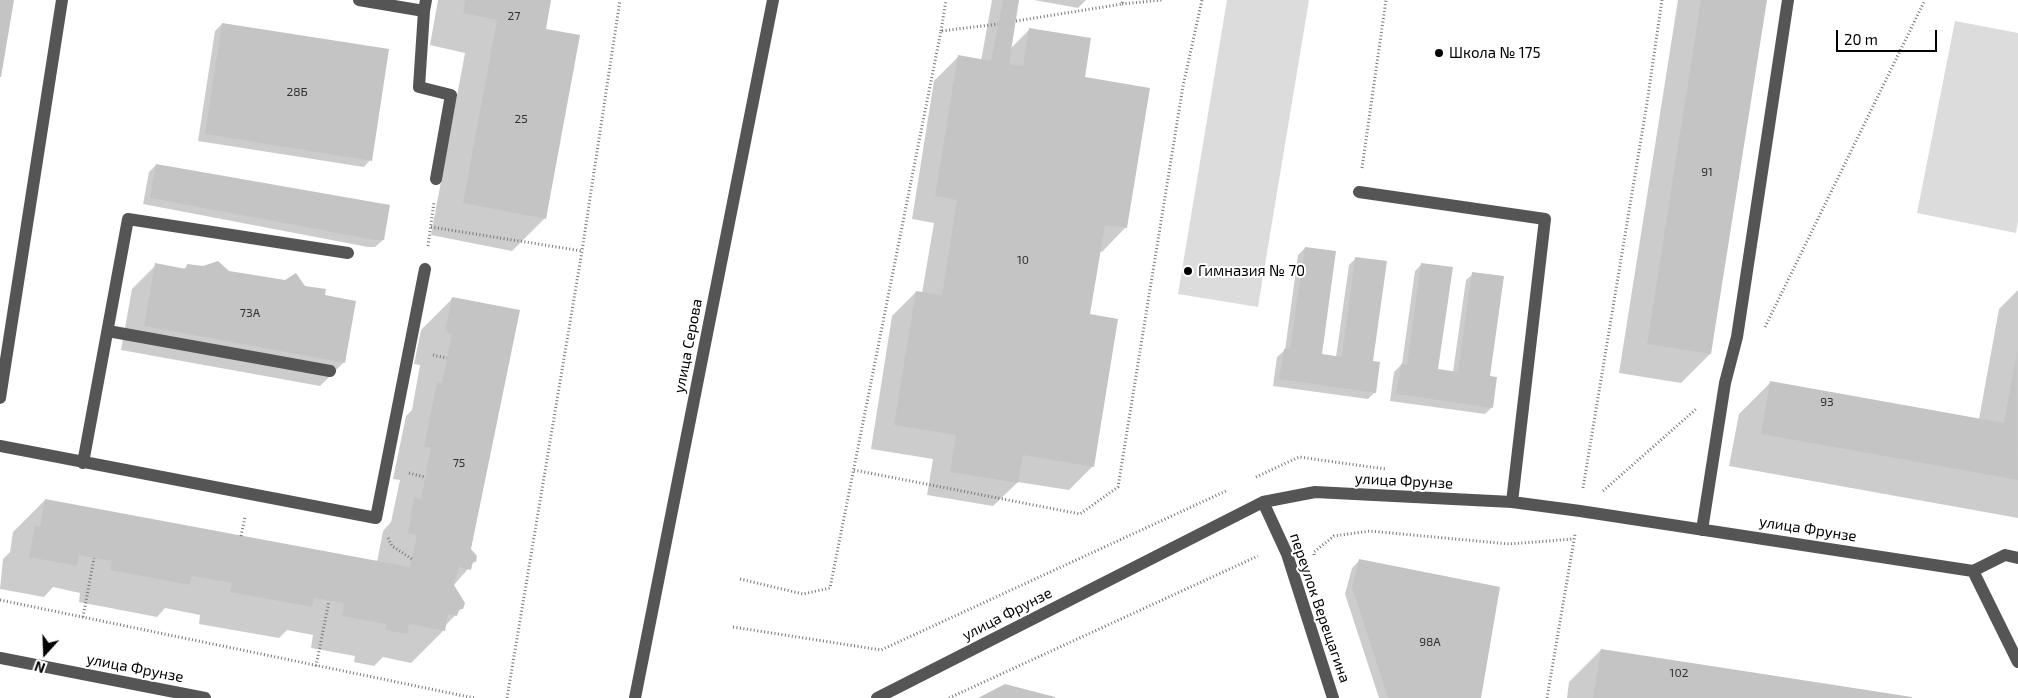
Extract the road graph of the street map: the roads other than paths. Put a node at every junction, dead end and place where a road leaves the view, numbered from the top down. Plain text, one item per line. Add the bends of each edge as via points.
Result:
1 (62, 0) edge
2 (359, 0) edge
3 (773, 0) edge
4 (1788, 0) edge
5 (425, 6) edge
6 (436, 179) road end
7 (1359, 192) road end
8 (348, 253) dead end
9 (425, 269) road end
10 (108, 331) junction
11 (330, 371) dead end
12 (0, 398) edge
13 (0, 446) edge
14 (84, 463) junction
15 (1264, 502) junction
16 (1512, 502) junction
17 (1702, 530) junction
18 (2018, 558) edge
19 (1973, 571) junction
20 (0, 658) edge
21 (2018, 662) edge
22 (205, 698) edge
23 (635, 698) edge
24 (877, 698) edge
25 (1332, 698) edge

1 - 12 street
2 - 5 street
3 - 23 street, улица Серова
4 - 17 street via 1737,337
5 - 6 street via 419,87 451,95
7 - 16 street via 1544,219
8 - 10 street via 128,219
9 - 14 street via 376,518
10 - 11 street
10 - 14 street
13 - 14 street
15 - 16 street, улица Фрунзе via 1315,492
15 - 24 street, улица Фрунзе
15 - 25 street, переулок Верещагина via 1287,554
16 - 17 street, улица Фрунзе
17 - 19 street, улица Фрунзе
18 - 19 street via 2005,555
19 - 21 street
20 - 22 street, улица Фрунзе

